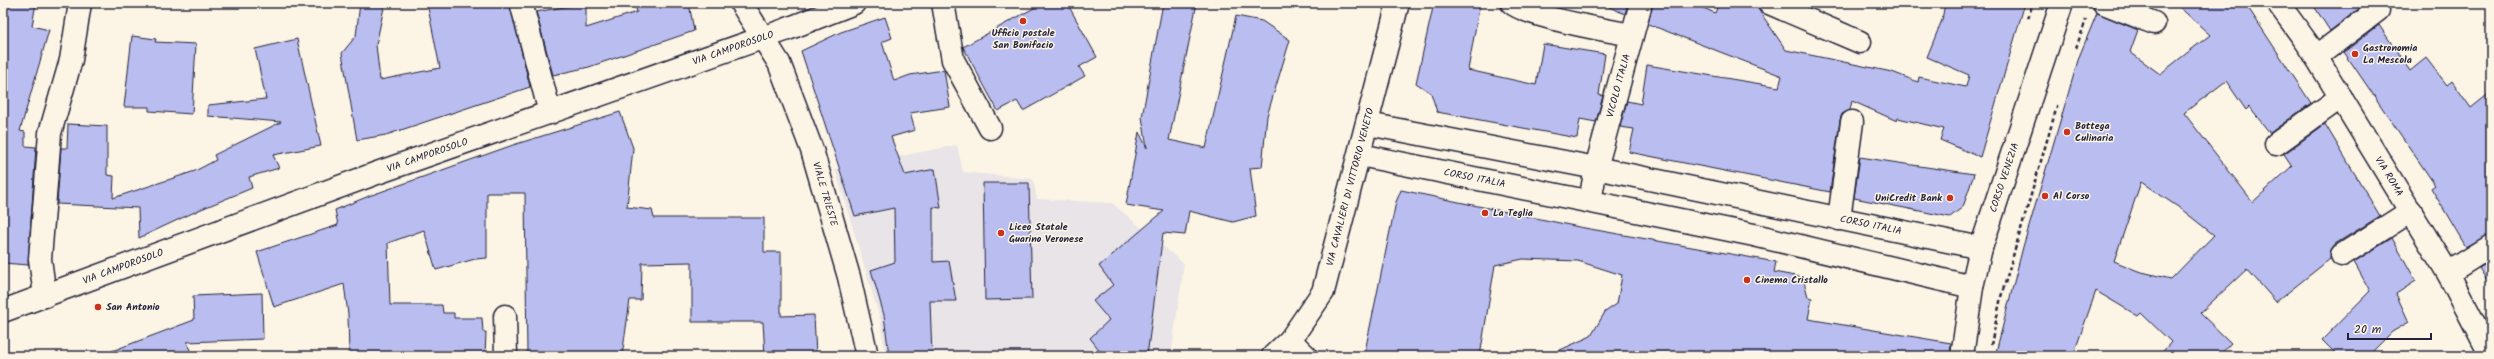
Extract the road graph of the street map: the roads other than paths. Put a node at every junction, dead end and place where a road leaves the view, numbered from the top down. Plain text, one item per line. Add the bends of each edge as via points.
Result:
1 (80, 3) edge
2 (741, 3) edge
3 (854, 3) edge
4 (942, 3) edge
5 (1398, 3) edge
6 (1512, 3) edge
7 (1641, 3) edge
8 (1769, 3) edge
9 (2062, 3) edge
10 (2104, 3) edge
11 (2278, 3) edge
12 (522, 6) dead end
13 (2378, 10) dead end
14 (2154, 23) dead end
15 (1632, 35) junction
16 (764, 38) junction
17 (1860, 42) dead end
18 (2316, 57) junction
19 (2341, 97) junction
20 (550, 113) junction
21 (1852, 122) dead end
22 (1368, 124) junction
23 (990, 128) dead end
24 (2276, 144) dead end
25 (1360, 155) junction
26 (1596, 168) junction
27 (1590, 201) junction
28 (1760, 202) junction
29 (2411, 211) junction
30 (1839, 219) junction
31 (1754, 235) junction
32 (2491, 246) edge
33 (1981, 248) junction
34 (2342, 255) dead end
35 (2448, 273) junction
36 (1972, 287) junction
37 (46, 296) junction
38 (3, 311) edge
39 (506, 316) dead end
40 (1290, 340) junction
41 (506, 356) edge
42 (867, 356) edge
43 (1273, 356) edge
44 (1306, 356) edge
45 (1962, 356) edge
46 (2491, 356) edge

1 - 37 street via 71,60 50,134 40,259
2 - 16 street, VIALE TRIESTE
3 - 16 street, VIA CAMPOROSOLO
4 - 23 street via 953,60
5 - 22 street, VIA CAVALIERI DI VITTORIO VENETO
6 - 15 street via 1516,7 1540,14
7 - 15 street, VICOLO ITALIA
8 - 17 street
9 - 33 street, CORSO VENEZIA
10 - 14 street
11 - 18 street, VIA ROMA
12 - 20 street
13 - 18 street
15 - 26 street, VICOLO ITALIA
16 - 20 street, VIA CAMPOROSOLO
16 - 42 street, VIALE TRIESTE via 779,63 812,150 849,277
18 - 19 street, VIA ROMA
19 - 24 street
19 - 29 street, VIA ROMA
20 - 37 street, VIA CAMPOROSOLO via 377,173
21 - 30 street
22 - 25 street, VIA CAVALIERI DI VITTORIO VENETO
22 - 26 street, CORSO ITALIA
25 - 27 street, CORSO ITALIA
25 - 40 street, VIA CAVALIERI DI VITTORIO VENETO via 1323,292
26 - 27 street
26 - 28 street, CORSO ITALIA
27 - 31 street, CORSO ITALIA
28 - 30 street, CORSO ITALIA
28 - 31 street
29 - 34 street
29 - 35 street, VIA ROMA
30 - 33 street, CORSO ITALIA
31 - 36 street, CORSO ITALIA
32 - 35 street
33 - 36 street, CORSO VENEZIA
35 - 46 street, VIA ROMA
36 - 45 street, CORSO VENEZIA
37 - 38 street, VIA CAMPOROSOLO
39 - 41 street
40 - 43 street, VIA CAVALIERI DI VITTORIO VENETO
40 - 44 street

